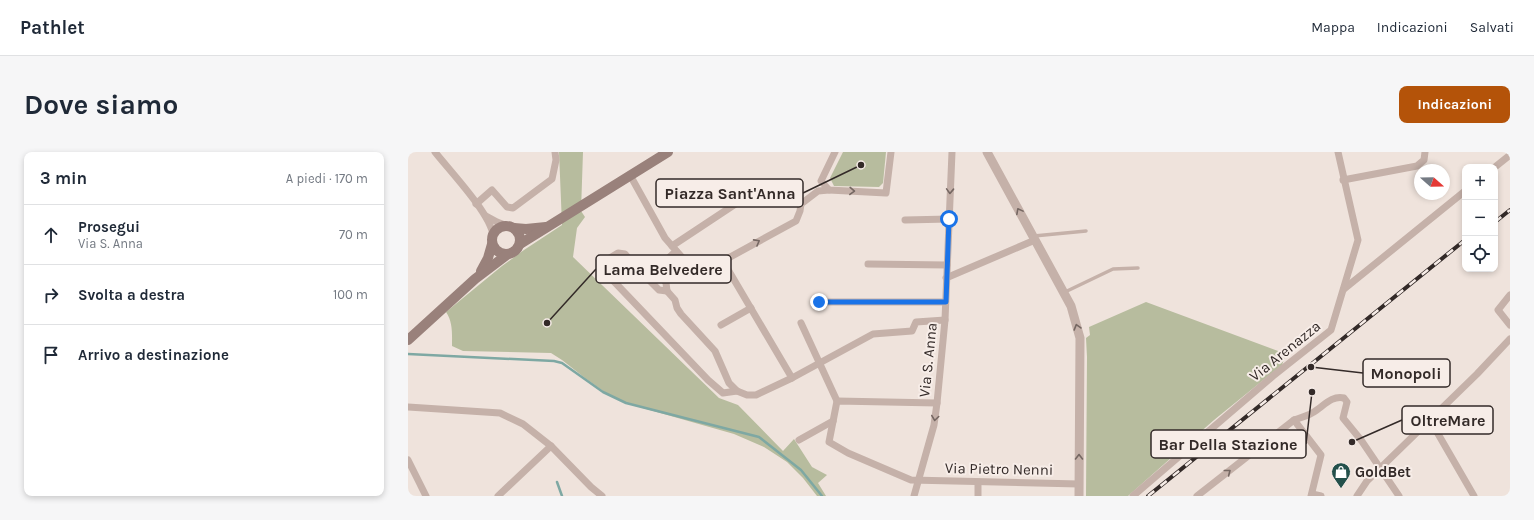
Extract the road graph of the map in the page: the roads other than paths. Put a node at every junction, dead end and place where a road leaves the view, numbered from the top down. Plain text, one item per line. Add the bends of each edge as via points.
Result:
1 (435, 152) edge
2 (554, 152) edge
3 (835, 152) edge
4 (891, 152) edge
5 (952, 152) edge
6 (987, 152) edge
7 (1338, 152) edge
8 (1425, 152) edge
9 (663, 153) edge
10 (1510, 155) edge
11 (1498, 165) edge
12 (630, 175) junction
13 (1343, 180) junction
14 (829, 190) junction
15 (1462, 193) edge
16 (743, 199) dead end
17 (476, 204) junction
18 (486, 216) junction
19 (949, 219) junction
20 (905, 220) dead end
21 (550, 226) junction
22 (512, 228) junction
23 (1086, 231) dead end
24 (1034, 238) junction
25 (493, 240) junction
26 (520, 244) junction
27 (674, 248) junction
28 (508, 254) junction
29 (723, 261) junction
30 (868, 264) dead end
31 (947, 265) junction
32 (1138, 268) dead end
33 (946, 278) junction
34 (475, 279) junction
35 (1343, 289) junction
36 (667, 291) junction
37 (1064, 293) junction
38 (1510, 295) edge
39 (819, 302) dead end
40 (946, 302) junction
41 (751, 308) junction
42 (945, 320) junction
43 (801, 323) dead end
44 (721, 325) dead end
45 (1510, 325) edge
46 (1510, 339) edge
47 (408, 340) edge
48 (819, 364) junction
49 (792, 378) junction
50 (737, 391) junction
51 (837, 401) junction
52 (937, 403) junction
53 (408, 407) edge
54 (1294, 420) junction
55 (1430, 420) junction
56 (833, 422) junction
57 (798, 440) dead end
58 (551, 446) junction
59 (408, 460) edge
60 (1381, 469) junction
61 (919, 481) junction
62 (978, 482) junction
63 (1079, 484) junction
64 (1311, 495) edge
65 (426, 496) edge
66 (498, 496) edge
67 (602, 496) edge
68 (914, 496) edge
69 (978, 496) edge
70 (1079, 496) edge
71 (1133, 496) edge
72 (1197, 496) edge
73 (1321, 496) edge
74 (1357, 496) edge
75 (1399, 496) edge
76 (1474, 496) edge

1 - 17 street
2 - 17 street via 556,160 552,179 513,208 507,207 492,190
3 - 14 street via 821,182
14 -> 4 street via 886,193
5 -> 19 street, Via S. Anna
24 -> 6 street
7 - 13 street, Via Arenazza
8 - 13 street via 1424,160 1417,166
9 - 12 main road
10 - 11 street
12 - 21 main road
12 - 27 street via 665,238
13 - 35 street, Via Arenazza via 1358,240
29 -> 14 street via 796,221 801,204 818,191
15 - 35 street
16 - 27 street
17 - 18 street
18 - 22 street
18 - 25 street
19 - 20 street
19 - 31 street, Via S. Anna
21 - 22 main road
21 - 26 main road
22 - 25 main road via 502,227 495,232
22 - 26 main road via 519,235
23 - 24 lane
24 - 33 street
24 - 37 street
25 - 28 main road via 494,248 500,253
25 - 34 main road via 485,266
26 - 28 main road via 515,251
27 - 29 street via 695,272 701,273
27 - 36 street via 659,269 666,282
28 - 34 main road
29 - 41 street
30 - 31 street
31 - 33 street, Via S. Anna
32 - 37 lane via 1113,269
33 - 40 street, Via S. Anna
34 - 47 main road
35 - 71 street, Via Arenazza via 1331,330 1273,376
36 - 50 street via 675,300 681,314 714,350 729,383
36 - 50 street via 659,290 625,254 618,253 600,264 700,372 723,393
63 -> 37 street via 1080,338 1071,306
38 - 45 street via 1498,310
39 - 40 street
40 - 42 street, Via S. Anna
41 - 44 street
41 - 49 street
42 - 48 street via 916,322 912,331 873,334
42 - 52 street, Via S. Anna
43 - 48 street
46 - 55 street
48 - 49 street
48 - 51 street
49 - 50 street via 756,395
51 - 52 street
51 - 56 street
52 -> 61 street, Via S. Anna via 934,425
53 - 58 street via 500,413 523,424
54 - 60 street via 1312,413 1338,396 1344,398 1347,402 1343,418
54 - 64 street via 1321,455
72 -> 54 street
55 - 60 street
55 - 76 street
56 - 57 street
56 - 61 street, Via Pietro Nenni via 829,442 911,480
58 - 66 street
58 - 67 street
59 - 65 street
60 - 74 street via 1367,481
60 - 75 street
61 - 62 street, Via Pietro Nenni
61 - 68 street, Via S. Anna
62 - 63 street, Via Pietro Nenni
62 - 69 street
63 - 70 street
64 - 73 street

